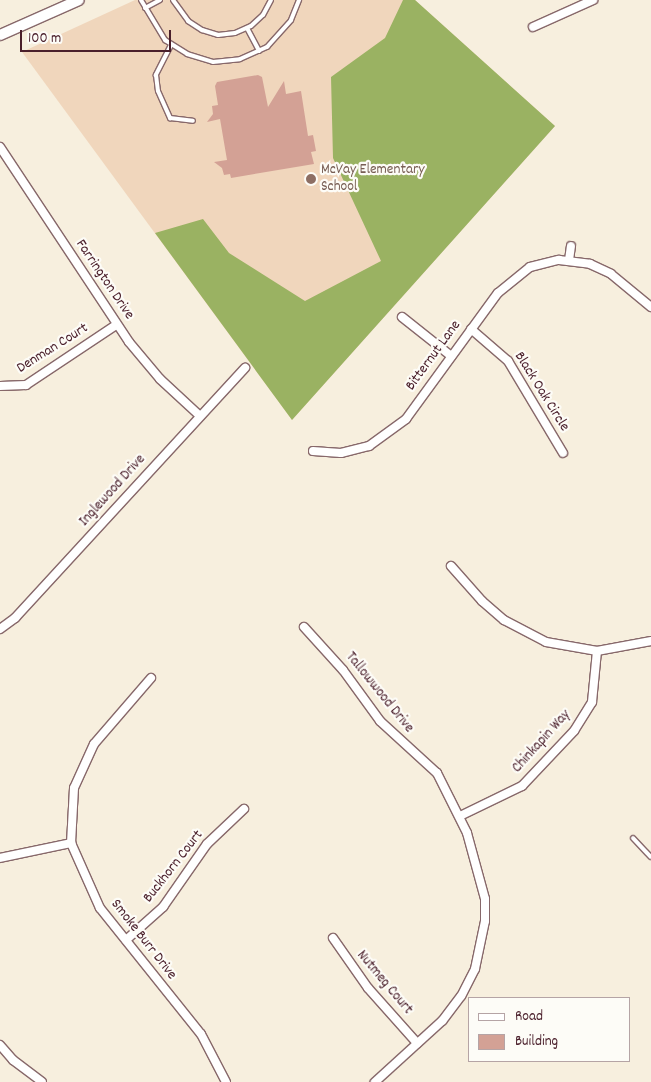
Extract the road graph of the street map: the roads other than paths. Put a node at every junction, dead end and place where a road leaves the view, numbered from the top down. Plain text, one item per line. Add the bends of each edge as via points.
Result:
1 (79, 0) edge
2 (141, 0) edge
3 (160, 0) edge
4 (173, 0) edge
5 (271, 0) edge
6 (299, 0) edge
7 (594, 0) edge
8 (144, 8) junction
9 (533, 27) dead end
10 (246, 28) junction
11 (0, 35) edge
12 (172, 45) junction
13 (259, 51) junction
14 (193, 121) dead end
15 (0, 147) edge
16 (571, 246) dead end
17 (569, 260) junction
18 (651, 307) edge
19 (402, 317) dead end
20 (116, 325) junction
21 (471, 329) junction
22 (451, 356) junction
23 (245, 368) dead end
24 (0, 386) edge
25 (200, 416) junction
26 (313, 451) dead end
27 (563, 453) dead end
28 (450, 566) dead end
29 (304, 628) dead end
30 (0, 629) edge
31 (651, 641) edge
32 (597, 651) junction
33 (151, 678) dead end
34 (244, 809) dead end
35 (460, 816) junction
36 (633, 838) dead end
37 (71, 843) junction
38 (0, 858) edge
39 (651, 858) edge
40 (333, 938) dead end
41 (126, 940) junction
42 (417, 1043) junction
43 (0, 1045) edge
44 (42, 1082) edge
45 (226, 1082) edge
46 (375, 1082) edge

1 - 11 street
2 - 8 lane
3 - 8 lane
4 - 10 lane via 188,21 202,30 218,34
5 - 10 lane via 263,15
6 - 13 lane via 283,32
7 - 9 street
8 - 12 lane via 156,30
10 - 13 lane
12 - 13 lane via 187,54 213,62 240,60
12 - 14 lane via 156,75 158,91 170,118
15 - 20 street, Farrington Drive
16 - 17 street
17 - 18 street, Bitternut Lane via 590,264 611,274
17 - 21 street, Bitternut Lane via 539,263 521,272 498,293
19 - 22 street
20 - 24 street, Denman Court via 26,385
20 - 25 street, Farrington Drive via 160,379
21 - 22 street, Bitternut Lane
21 - 27 street, Black Oak Circle via 508,362
22 - 26 street, Bitternut Lane via 406,419 369,446 341,453
23 - 25 street, Inglewood Drive
25 - 30 street, Inglewood Drive via 15,618
28 - 32 street via 482,601 530,635
29 - 35 street, Tallowwood Drive via 344,670 380,721 437,773
31 - 32 street
32 - 35 street, Chinkapin Way via 592,702 574,731 522,786
33 - 37 street, Smoke Burr Drive via 94,744 74,788
34 - 41 street, Buckhorn Court via 207,844 163,907
35 - 42 street, Tallowwood Drive via 485,899 482,942 475,970 460,996 442,1021
36 - 39 lane
37 - 38 street
37 - 41 street, Smoke Burr Drive via 100,908
40 - 42 street, Nutmeg Court via 368,988
41 - 45 street, Smoke Burr Drive via 201,1034
42 - 46 street, Tallowwood Drive
43 - 44 street via 13,1060

